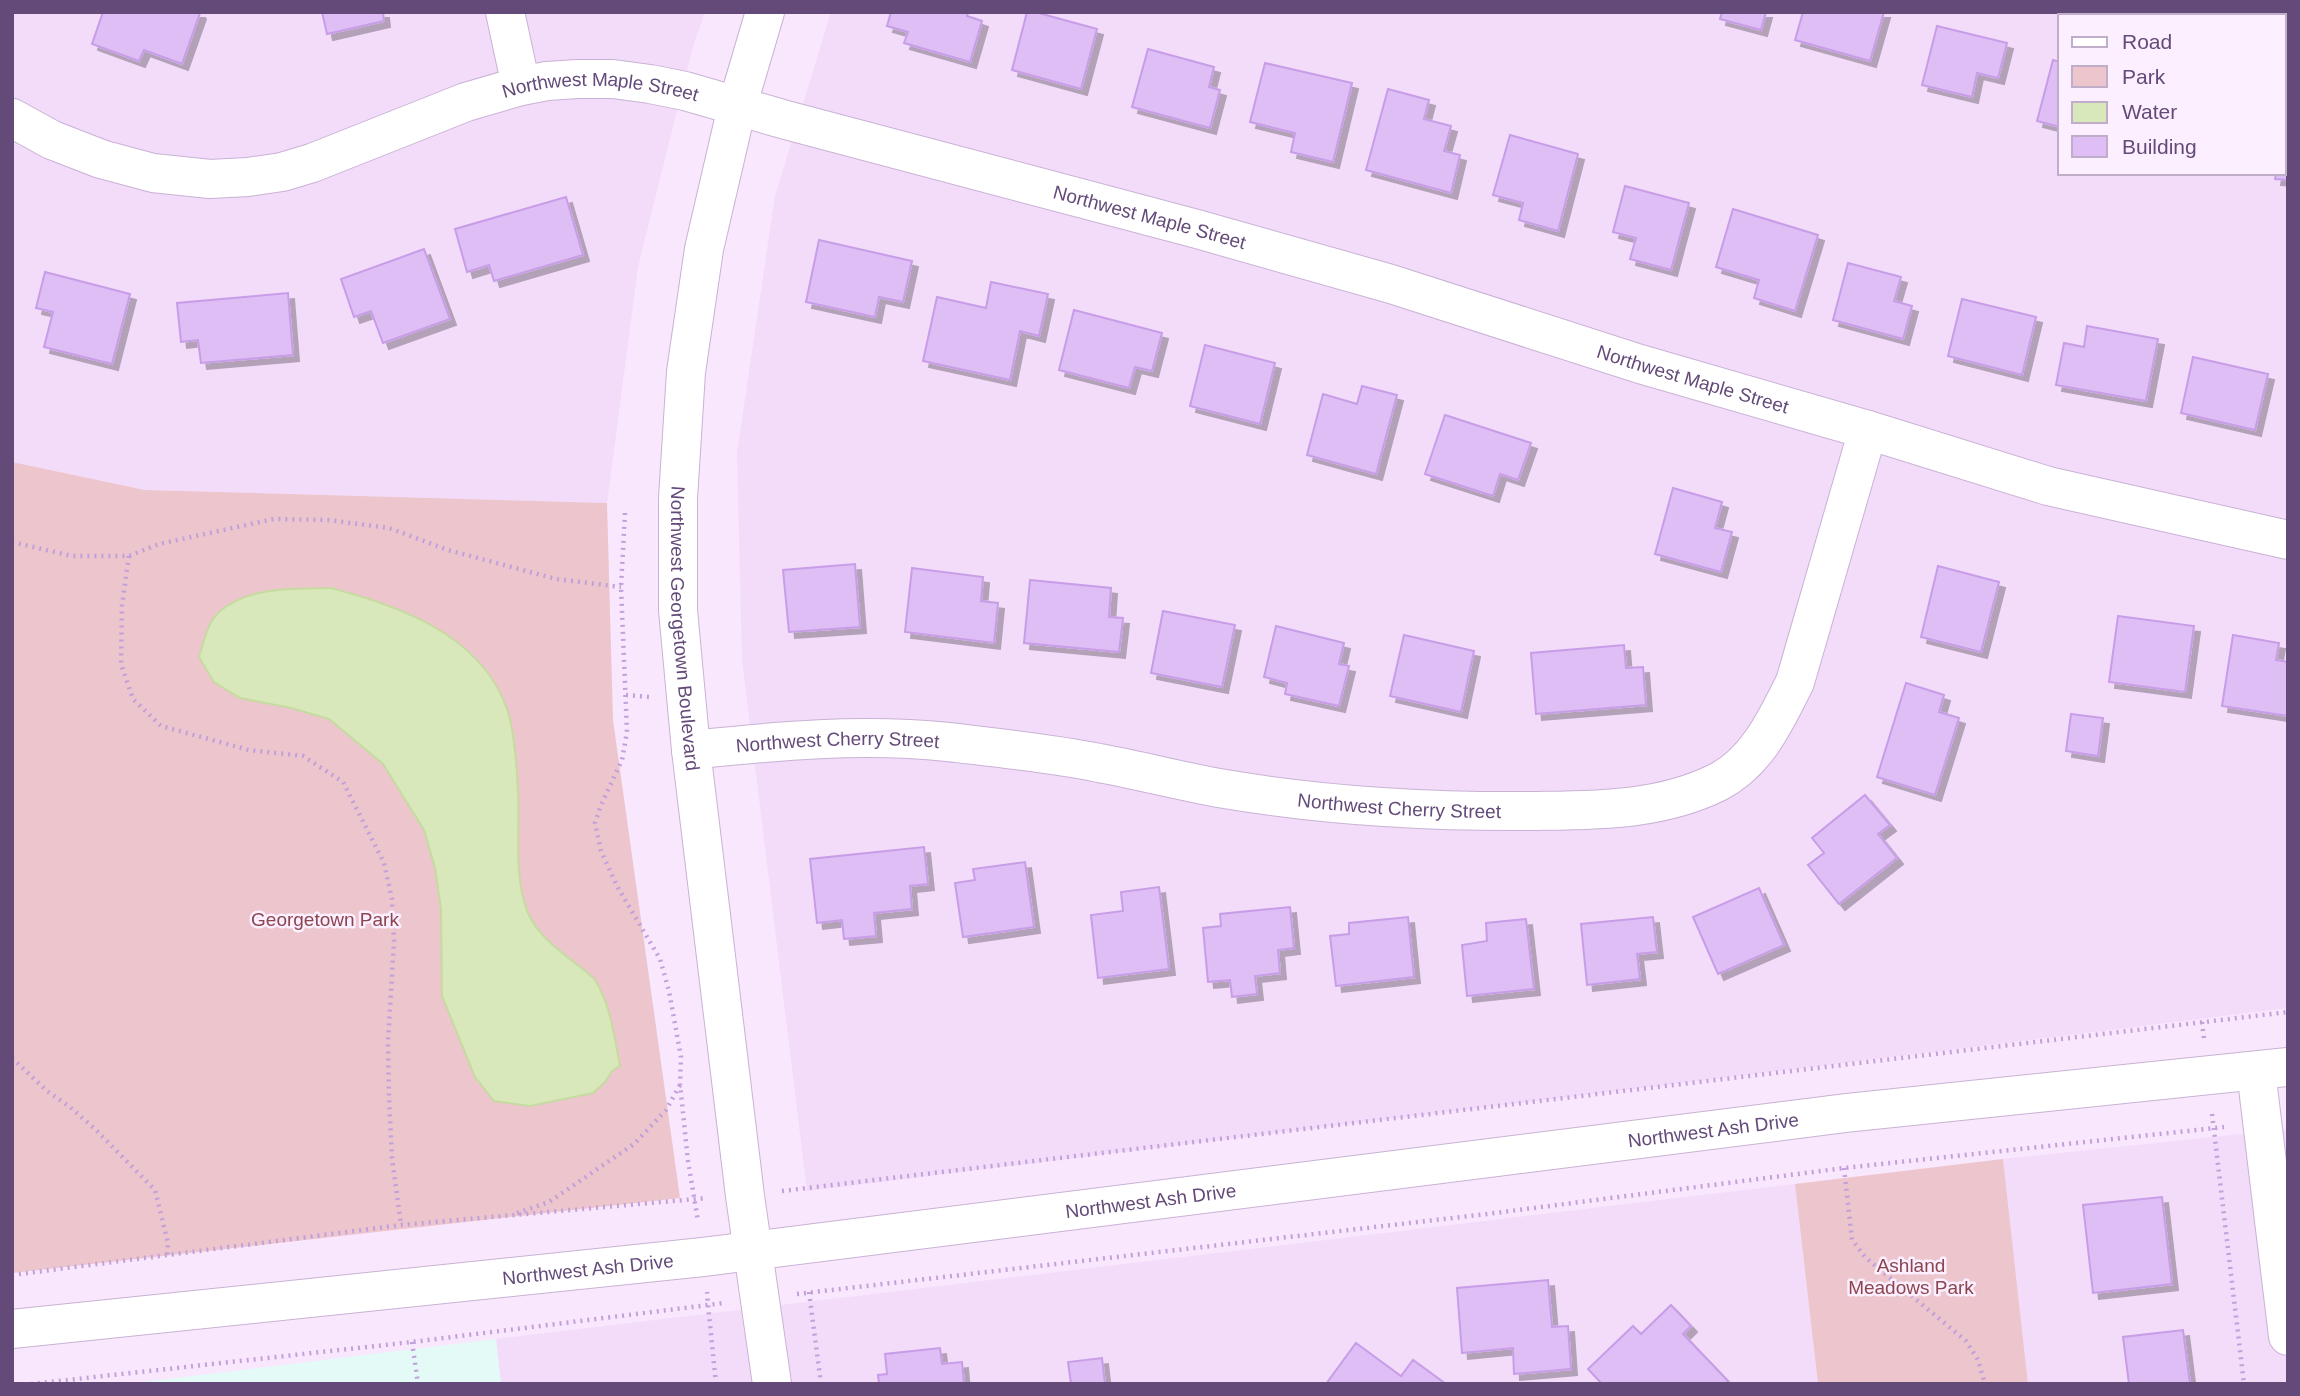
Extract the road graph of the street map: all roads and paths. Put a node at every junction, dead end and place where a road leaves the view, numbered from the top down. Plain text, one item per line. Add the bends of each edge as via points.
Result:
1 (505, 12) edge
2 (765, 12) edge
3 (521, 86) junction
4 (737, 107) junction
5 (12, 118) edge
6 (1868, 430) junction
7 (625, 513) dead end
8 (2288, 540) edge
9 (12, 542) edge
10 (129, 556) junction
11 (621, 587) junction
12 (626, 695) junction
13 (651, 697) dead end
14 (691, 750) junction
15 (2288, 1012) edge
16 (2203, 1022) junction
17 (12, 1058) edge
18 (2272, 1069) edge
19 (2208, 1076) junction
20 (680, 1084) junction
21 (2262, 1122) junction
22 (2214, 1129) junction
23 (1844, 1168) junction
24 (745, 1196) junction
25 (695, 1198) junction
26 (511, 1216) junction
27 (401, 1225) junction
28 (753, 1251) junction
29 (167, 1255) junction
30 (703, 1257) junction
31 (12, 1275) edge
32 (809, 1292) junction
33 (759, 1299) junction
34 (708, 1305) junction
35 (12, 1329) edge
36 (2288, 1336) edge
37 (412, 1342) junction
38 (31, 1384) edge
39 (418, 1384) edge
40 (716, 1384) edge
41 (772, 1384) edge
42 (821, 1384) edge
43 (1985, 1384) edge
44 (2244, 1384) edge

1 - 3 street
2 - 4 street, Northwest Georgetown Boulevard
3 - 4 street, Northwest Maple Street via 613,79 685,91
3 - 5 street, Northwest Maple Street via 466,102 312,163 248,177 210,179 153,173 100,159
4 - 6 street, Northwest Maple Street via 1391,284 1640,364
4 - 14 street, Northwest Georgetown Boulevard via 704,249 686,372 678,498 678,610
6 - 8 street, Northwest Maple Street via 2048,485
6 - 14 street, Northwest Cherry Street via 1794,682 1778,717 1754,754 1720,781 1682,797 1609,809 1472,812 1345,806 1218,788 1097,762 947,742 851,737
7 - 11 path
9 - 10 path via 72,556
10 - 11 path via 159,544 274,519 328,520 389,528 448,550 556,579
10 - 27 path via 121,663 133,699 161,726 249,750 303,756 313,762 343,782 384,863 393,899 388,1055 392,1158
11 - 12 path
12 - 13 path
12 - 20 path via 622,760 595,823 601,851 617,886 660,958 681,1057
14 - 24 street, Northwest Georgetown Boulevard
15 - 16 path
16 - 19 path
16 - 24 path
17 - 29 path via 96,1130 155,1190
18 - 19 street, Northwest Ash Drive
18 - 21 street
19 - 22 path
19 - 28 street, Northwest Ash Drive via 1846,1113
20 - 25 path
20 - 26 path via 666,1110 616,1158 549,1202
21 - 22 path
21 - 36 street
22 - 23 path
22 - 44 path
23 - 32 path
23 - 43 path via 1852,1240 1864,1257 1966,1341
24 - 25 path
24 - 28 street, Northwest Georgetown Boulevard
25 - 26 path
25 - 30 path
26 - 27 path
27 - 29 path
28 - 30 street, Northwest Ash Drive
28 - 33 street, Northwest Georgetown Boulevard
29 - 31 path
30 - 34 path
30 - 35 street, Northwest Ash Drive
32 - 33 path
32 - 42 path
33 - 34 path
33 - 41 street, Northwest Georgetown Boulevard
34 - 37 path
34 - 40 path
37 - 38 path
37 - 39 path

